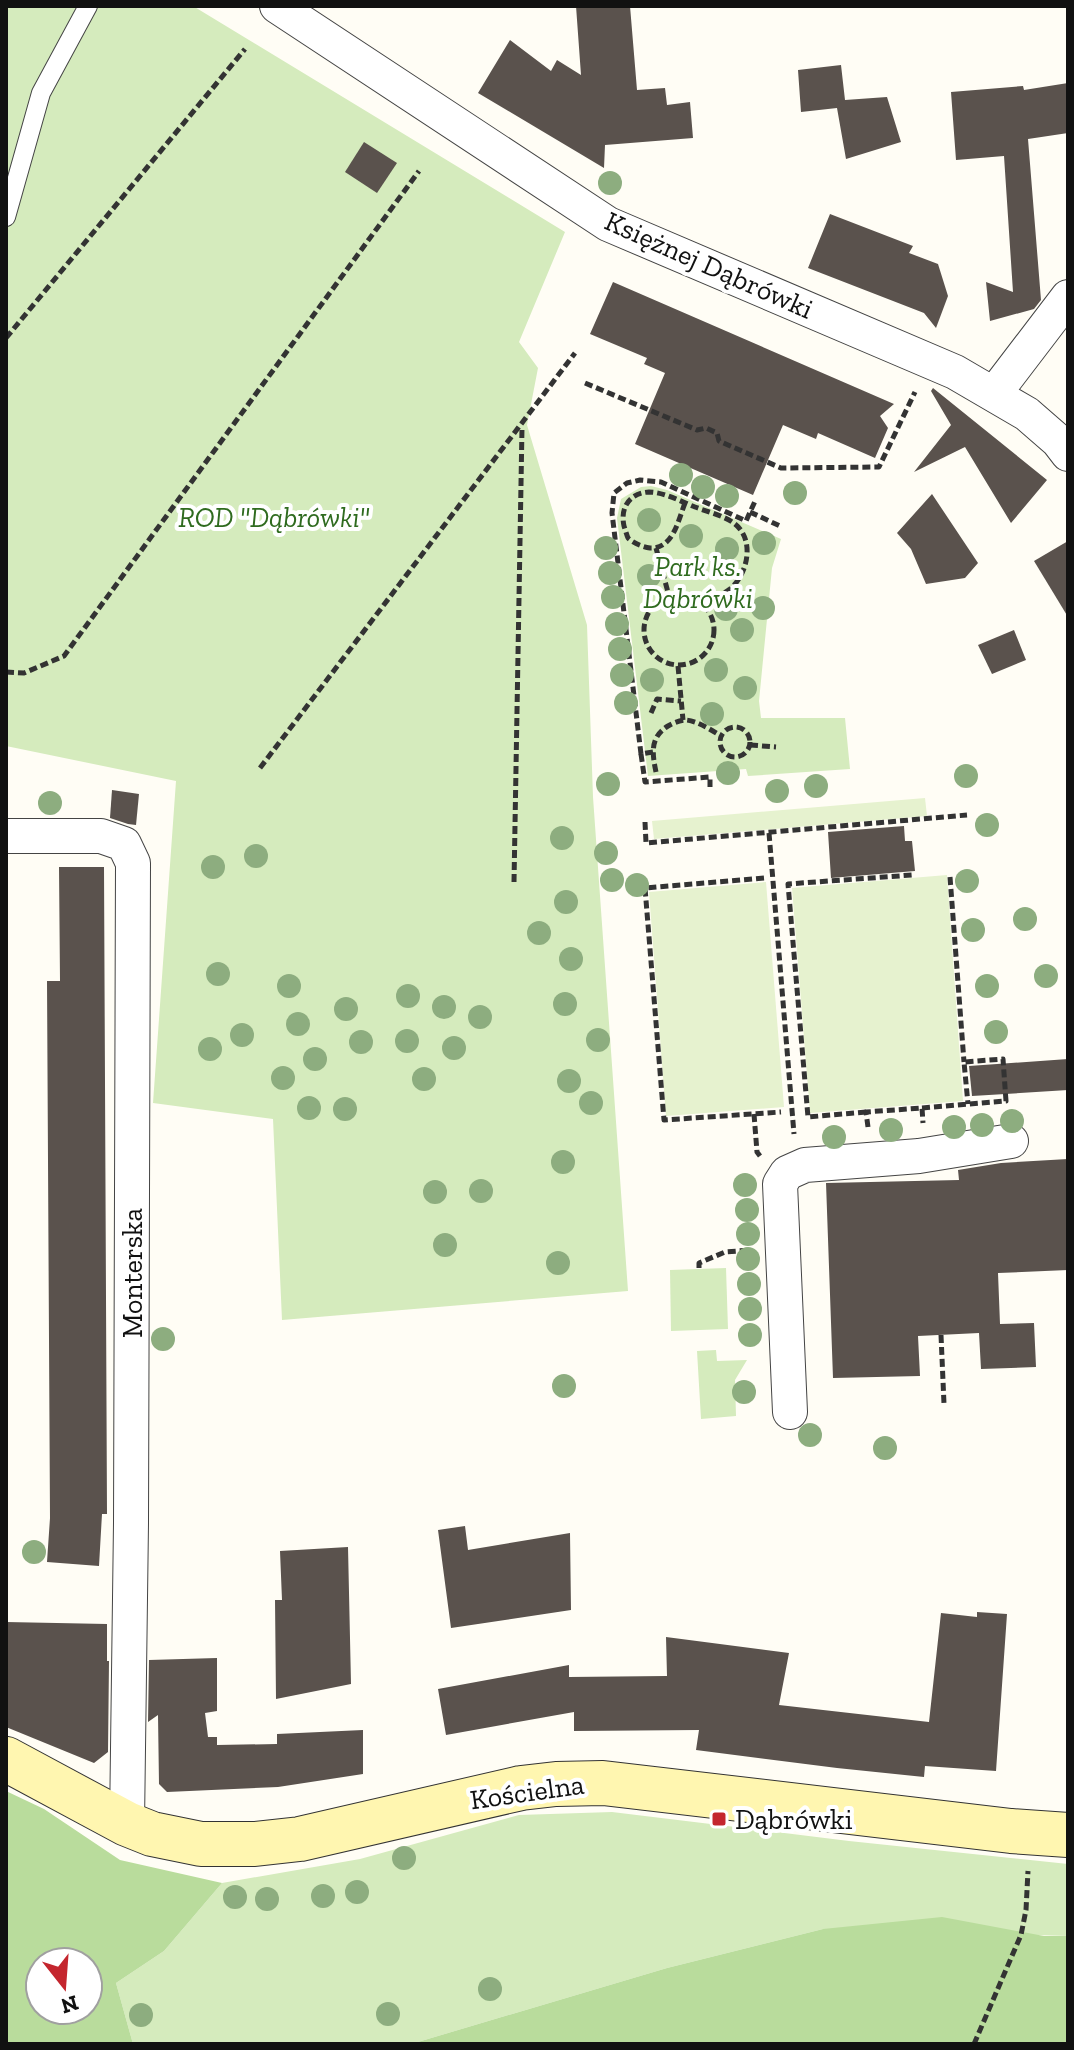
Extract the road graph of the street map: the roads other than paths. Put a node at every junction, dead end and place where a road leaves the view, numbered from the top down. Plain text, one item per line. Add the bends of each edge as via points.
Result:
1 (88, 6) edge
2 (277, 6) edge
3 (6, 217) edge
4 (1068, 297) edge
5 (994, 394) junction
6 (1068, 454) edge
7 (6, 836) edge
8 (1011, 1141) dead end
9 (790, 1412) dead end
10 (6, 1759) edge
11 (127, 1824) junction
12 (1068, 1835) edge

1 - 3 lane via 41,93
2 - 5 street, Księżnej Dąbrówki via 608,224 955,372
4 - 5 street
5 - 6 street, Księżnej Dąbrówki via 1027,414
7 - 11 street, Monterska via 101,836 124,844 133,863
8 - 9 street via 919,1156 805,1165 787,1173 780,1184
10 - 11 street, Kościelna
11 - 12 street, Kościelna via 201,1844 255,1844 300,1839 521,1788 603,1783

